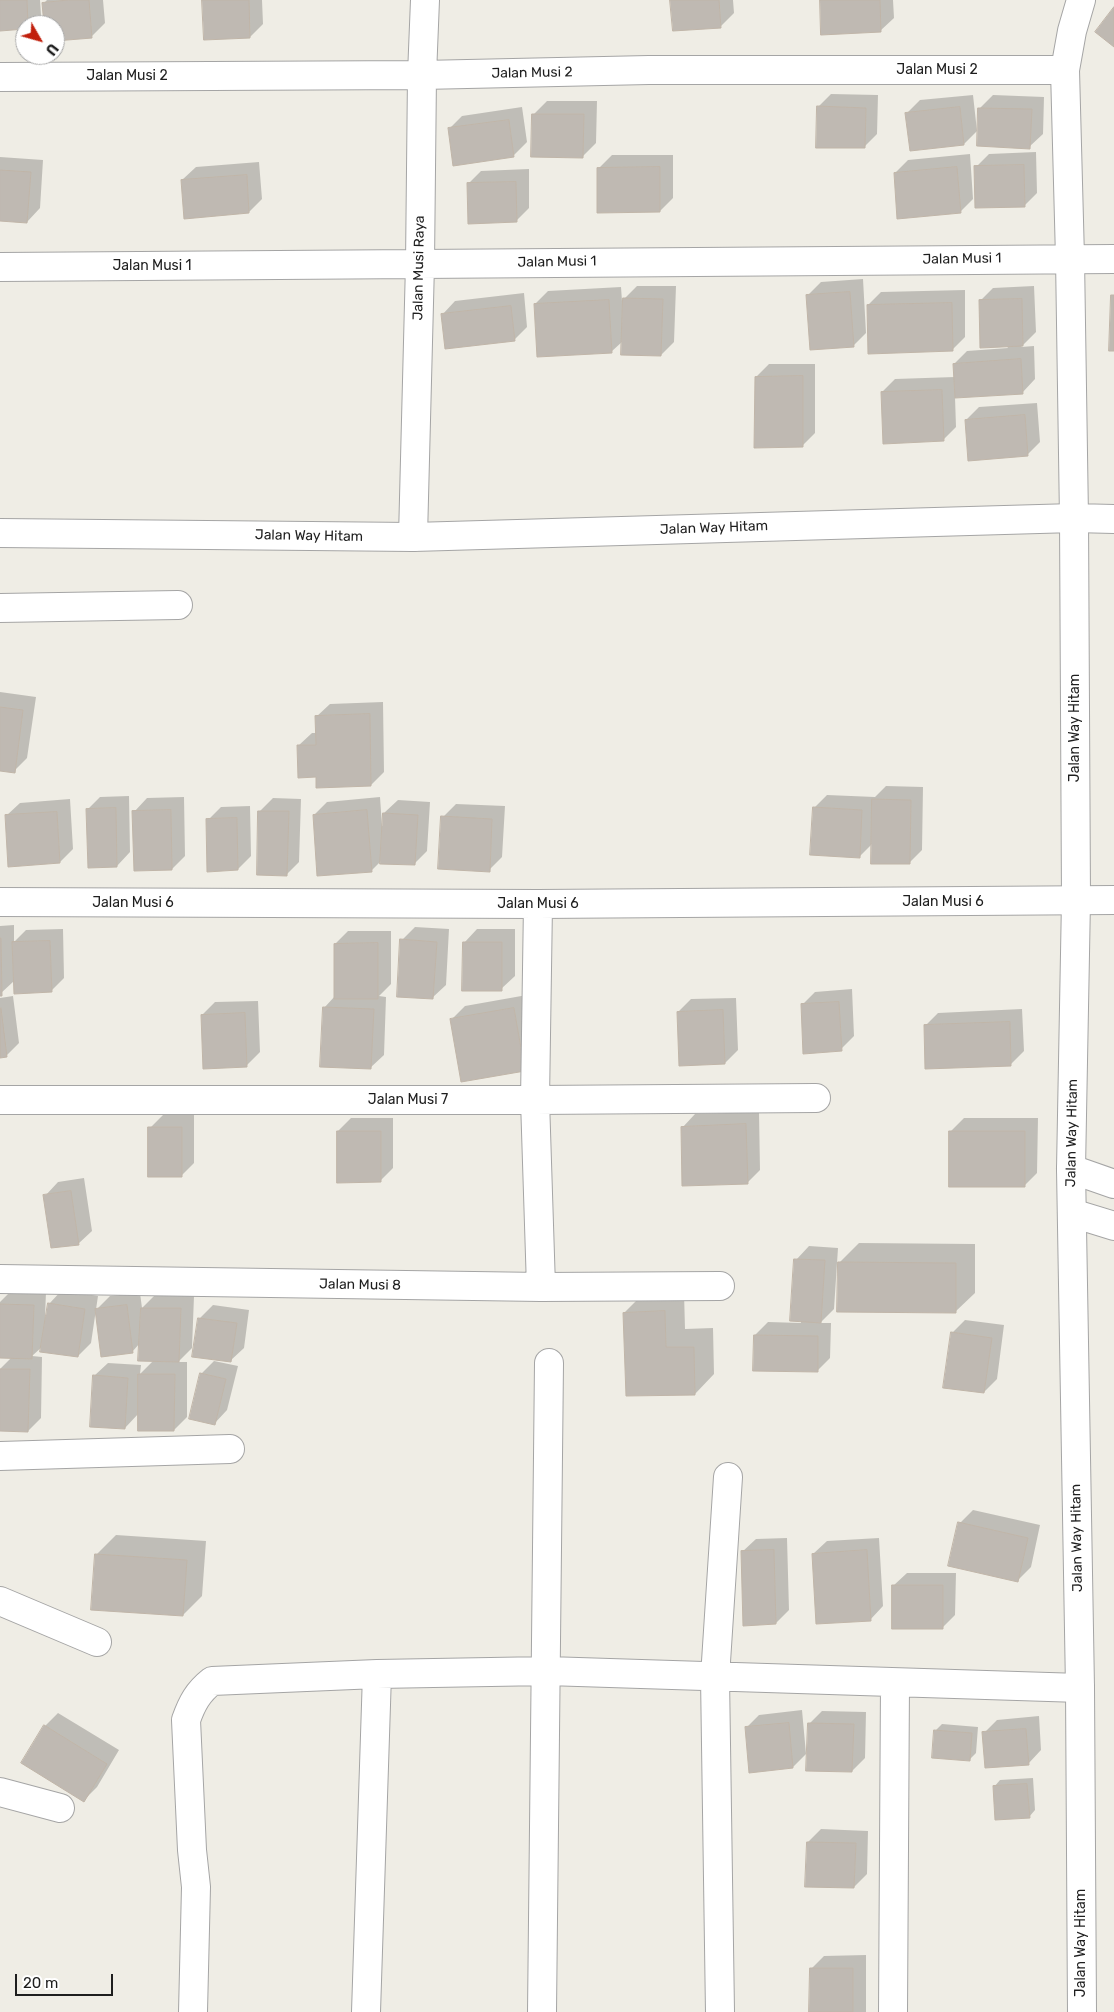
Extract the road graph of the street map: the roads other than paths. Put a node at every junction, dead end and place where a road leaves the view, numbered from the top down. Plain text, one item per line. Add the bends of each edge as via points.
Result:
1 (425, 0) edge
2 (1081, 0) edge
3 (1065, 70) junction
4 (422, 75) junction
5 (0, 77) edge
6 (1070, 258) junction
7 (1114, 259) edge
8 (420, 264) junction
9 (0, 267) edge
10 (1074, 518) junction
11 (1114, 519) edge
12 (0, 533) edge
13 (413, 537) junction
14 (178, 605) dead end
15 (0, 608) edge
16 (1076, 900) junction
17 (1114, 900) edge
18 (0, 902) edge
19 (538, 904) junction
20 (816, 1098) dead end
21 (0, 1100) edge
22 (535, 1100) junction
23 (1071, 1169) junction
24 (1114, 1184) edge
25 (1072, 1213) junction
26 (1114, 1226) edge
27 (0, 1279) edge
28 (720, 1286) dead end
29 (541, 1287) junction
30 (548, 1363) dead end
31 (230, 1449) dead end
32 (0, 1456) edge
33 (728, 1477) dead end
34 (0, 1601) edge
35 (97, 1642) dead end
36 (547, 1671) junction
37 (377, 1674) junction
38 (715, 1677) junction
39 (895, 1683) junction
40 (1080, 1688) junction
41 (0, 1792) edge
42 (60, 1808) dead end
43 (193, 2012) edge
44 (366, 2012) edge
45 (542, 2012) edge
46 (720, 2012) edge
47 (893, 2012) edge
48 (1082, 2012) edge

1 - 4 street, Jalan Musi Raya
2 - 3 street
3 - 4 street, Jalan Musi 2 via 649,70
3 - 6 street
4 - 5 street, Jalan Musi 2
4 - 8 street, Jalan Musi Raya
6 - 7 street, Jalan Musi 1
6 - 8 street, Jalan Musi 1
6 - 10 street
8 - 9 street, Jalan Musi 1
8 - 13 street, Jalan Musi Raya
10 - 11 street
10 - 13 street, Jalan Way Hitam
10 - 16 street, Jalan Way Hitam
12 - 13 street, Jalan Way Hitam
14 - 15 street
16 - 17 street, Jalan Musi 6
16 - 19 street, Jalan Musi 6
16 - 23 street, Jalan Way Hitam
18 - 19 street, Jalan Musi 6
19 - 22 street
20 - 22 street, Jalan Musi 7
21 - 22 street, Jalan Musi 7
22 - 29 street
23 - 24 street
23 - 25 street, Jalan Way Hitam
25 - 26 street
25 - 40 street, Jalan Way Hitam
27 - 29 street, Jalan Musi 8
28 - 29 street, Jalan Musi 8
30 - 36 street
31 - 32 street
33 - 38 street
34 - 35 street
36 - 37 street
36 - 38 street
36 - 45 street
37 - 43 street via 212,1681 200,1690 192,1704 186,1720 196,1887
37 - 44 street
38 - 39 street
38 - 46 street
39 - 40 street
39 - 47 street
40 - 48 street, Jalan Way Hitam
41 - 42 street

